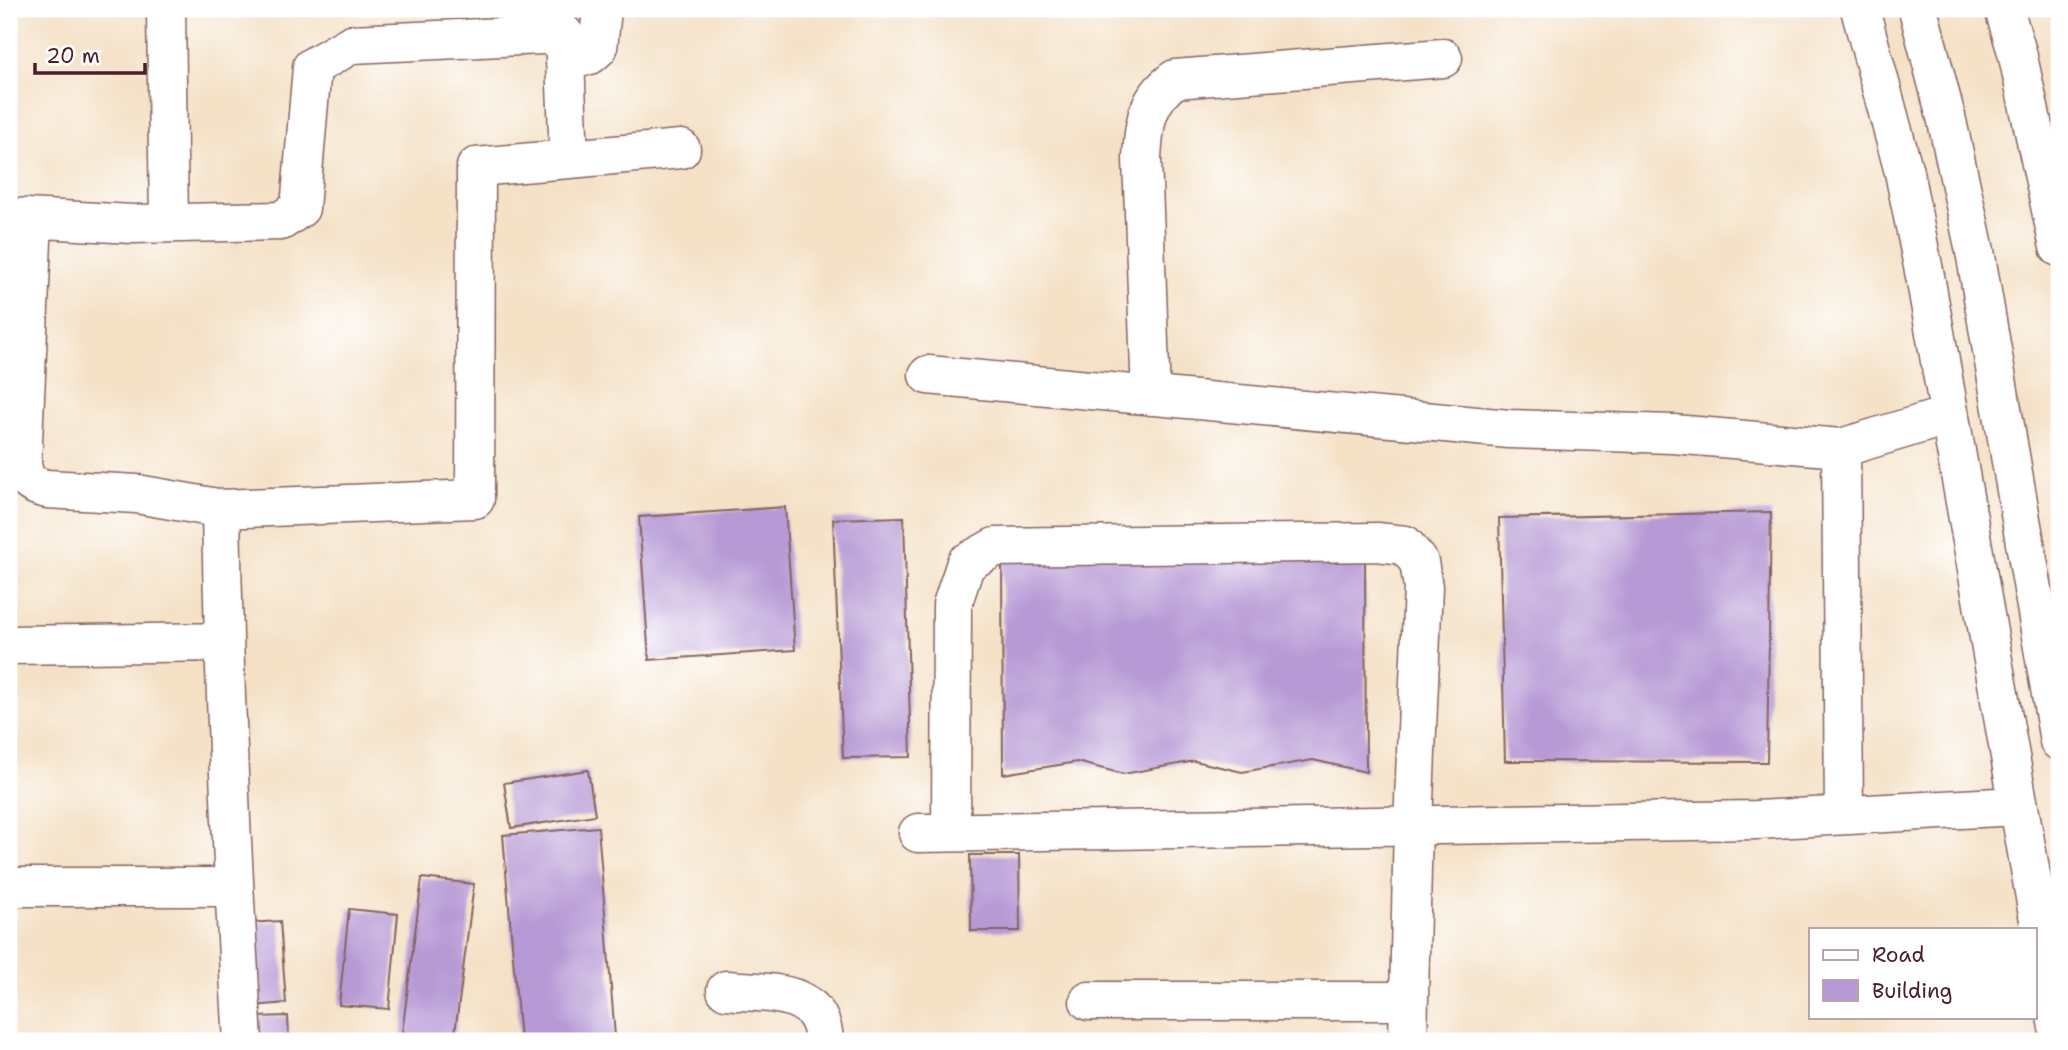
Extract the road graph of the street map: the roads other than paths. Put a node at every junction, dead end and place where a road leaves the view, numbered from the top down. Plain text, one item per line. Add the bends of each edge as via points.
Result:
1 (166, 9) edge
2 (602, 9) edge
3 (1860, 9) edge
4 (1918, 9) edge
5 (2004, 9) edge
6 (1443, 58) dead end
7 (565, 62) junction
8 (681, 149) dead end
9 (569, 159) junction
10 (21, 218) edge
11 (169, 223) junction
12 (2059, 247) edge
13 (928, 375) dead end
14 (1151, 396) junction
15 (1950, 415) junction
16 (1841, 448) junction
17 (223, 509) junction
18 (223, 642) junction
19 (9, 645) edge
20 (2059, 741) edge
21 (2017, 807) junction
22 (1844, 815) junction
23 (1413, 824) junction
24 (9, 887) edge
25 (233, 887) junction
26 (726, 990) dead end
27 (1089, 1000) dead end
28 (1409, 1001) junction
29 (2059, 1033) edge
30 (243, 1041) edge
31 (824, 1041) edge
32 (1408, 1041) edge

1 - 11 main road
2 - 7 main road via 598,48
3 - 15 main road via 1905,172
4 - 20 main road via 1975,251
5 - 12 main road
6 - 14 main road via 1175,79 1159,90 1144,121 1142,159
7 - 9 main road
7 - 11 main road via 564,34 352,44 312,67 300,208 281,221
8 - 9 main road
9 - 17 main road via 476,167 475,499
10 - 11 main road
10 - 17 main road via 24,477 32,486 47,489 136,494
13 - 14 main road
14 - 16 main road via 1509,429 1674,434
15 - 16 main road
15 - 21 main road
16 - 22 main road
17 - 18 main road
18 - 19 main road
18 - 25 main road
21 - 22 main road
21 - 29 main road
22 - 23 main road
23 - 23 main road via 1423,587 1419,562 1405,545 995,547 966,563 952,605 934,833
23 - 28 main road
24 - 25 main road
25 - 30 main road
26 - 31 main road via 792,996 811,1007 823,1026
27 - 28 main road
28 - 32 main road

